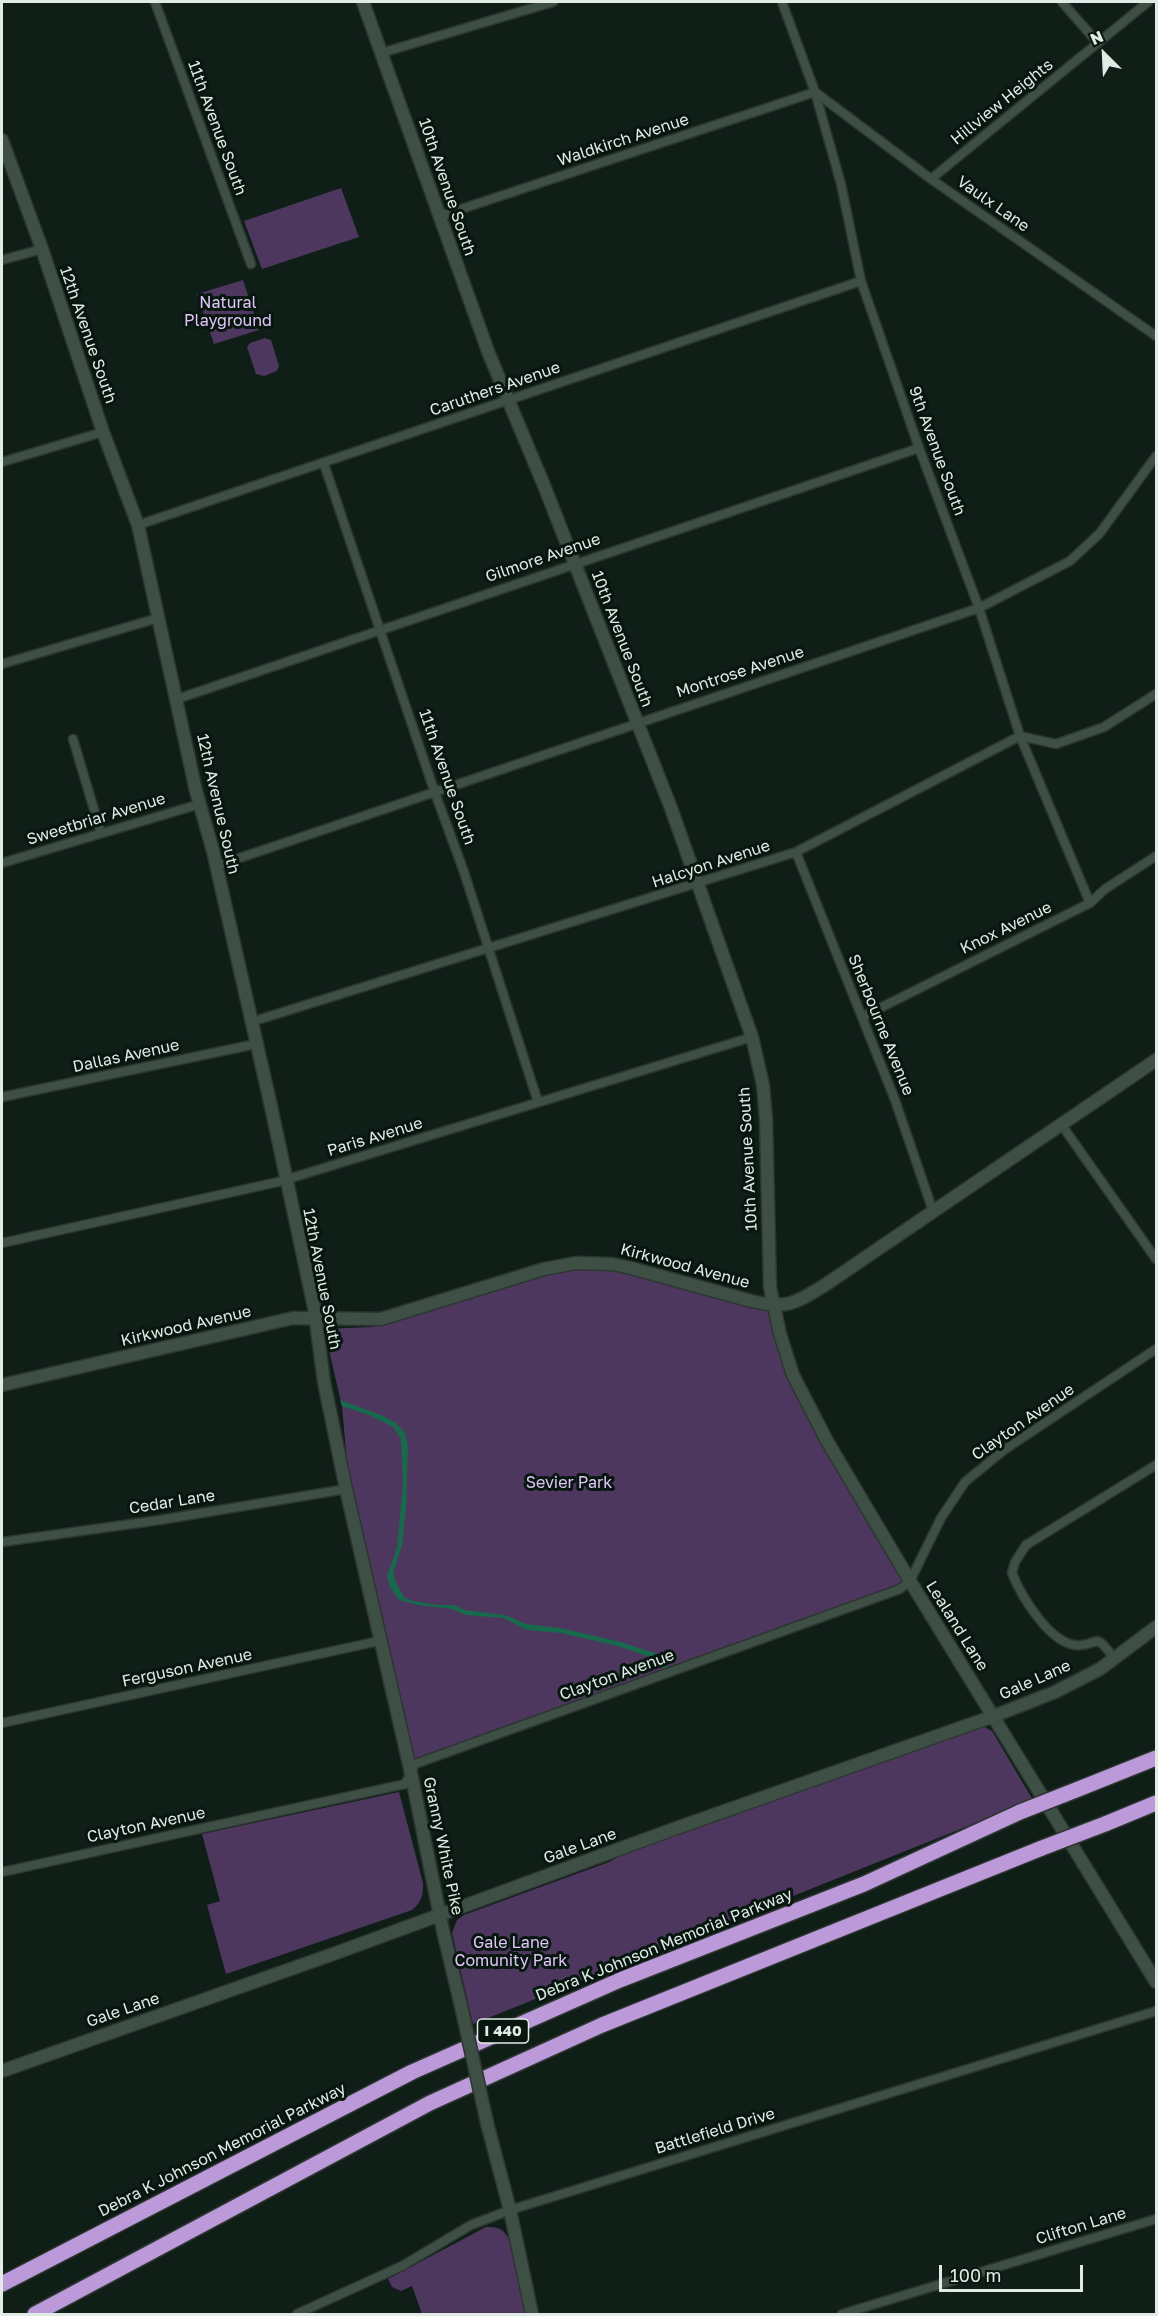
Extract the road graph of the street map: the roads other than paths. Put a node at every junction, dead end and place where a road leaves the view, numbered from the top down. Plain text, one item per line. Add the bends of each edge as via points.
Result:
1 (155, 2) edge
2 (363, 2) edge
3 (553, 2) edge
4 (782, 2) edge
5 (1062, 2) edge
6 (1148, 2) edge
7 (1098, 43) junction
8 (381, 53) junction
9 (815, 92) junction
10 (2, 131) edge
11 (2, 140) edge
12 (931, 179) junction
13 (440, 216) junction
14 (42, 249) junction
15 (2, 260) edge
16 (251, 264) dead end
17 (861, 281) junction
18 (1156, 336) edge
19 (507, 399) junction
20 (103, 432) junction
21 (919, 448) junction
22 (1156, 456) edge
23 (2, 462) edge
24 (324, 464) junction
25 (138, 525) junction
26 (574, 563) junction
27 (979, 608) junction
28 (158, 618) junction
29 (380, 629) junction
30 (2, 664) edge
31 (1156, 694) edge
32 (177, 699) junction
33 (637, 723) junction
34 (1020, 736) junction
35 (73, 739) dead end
36 (435, 793) junction
37 (200, 804) junction
38 (101, 834) junction
39 (796, 852) junction
40 (1156, 856) edge
41 (2, 863) edge
42 (216, 866) junction
43 (697, 884) junction
44 (1090, 903) junction
45 (488, 949) junction
46 (862, 1017) junction
47 (250, 1022) junction
48 (752, 1037) junction
49 (256, 1044) junction
50 (1156, 1060) edge
51 (2, 1097) edge
52 (538, 1102) junction
53 (1061, 1124) junction
54 (286, 1180) junction
55 (933, 1212) junction
56 (2, 1243) edge
57 (1156, 1259) edge
58 (775, 1306) junction
59 (315, 1318) junction
60 (1156, 1349) edge
61 (2, 1385) edge
62 (1156, 1465) edge
63 (346, 1490) junction
64 (2, 1542) edge
65 (910, 1581) junction
66 (1156, 1627) edge
67 (380, 1641) junction
68 (1114, 1658) junction
69 (994, 1716) junction
70 (2, 1723) edge
71 (1156, 1758) edge
72 (411, 1773) junction
73 (1156, 1803) edge
74 (2, 1872) edge
75 (440, 1914) junction
76 (1156, 1982) edge
77 (1156, 2011) edge
78 (2, 2071) edge
79 (510, 2210) junction
80 (1156, 2219) edge
81 (2, 2283) edge
82 (35, 2314) edge
83 (297, 2314) edge
84 (532, 2314) edge
85 (842, 2314) edge

1 - 16 street, 11th Avenue South
2 - 8 street, 10th Avenue South
3 - 8 street
4 - 9 street, 9th Avenue South
5 - 7 street
6 - 7 street, Hillview Heights
7 - 12 street, Hillview Heights
8 - 13 street, 10th Avenue South
9 - 12 street, Vaulx Lane
9 - 13 street, Waldkirch Avenue
9 - 17 street, 9th Avenue South via 841,184
10 - 11 street, 12th Avenue South
11 - 14 street, 12th Avenue South
12 - 18 street, Vaulx Lane
13 - 19 street, 10th Avenue South
14 - 15 street
14 - 20 street, 12th Avenue South
17 - 19 street, Caruthers Avenue
17 - 21 street, 9th Avenue South
19 - 24 street, Caruthers Avenue
19 - 26 street, 10th Avenue South
20 - 23 street
20 - 25 street, 12th Avenue South
21 - 26 street, Gilmore Avenue
21 - 27 street, 9th Avenue South
22 - 27 street, Montrose Avenue via 1100,533 1070,561
24 - 25 street, Caruthers Avenue
24 - 29 street, 11th Avenue South
25 - 28 street, 12th Avenue South
26 - 29 street, Gilmore Avenue
26 - 33 street, 10th Avenue South
27 - 33 street, Montrose Avenue
27 - 34 street, 9th Avenue South
28 - 30 street
28 - 32 street, 12th Avenue South
29 - 32 street, Gilmore Avenue
29 - 36 street, 11th Avenue South
31 - 34 street via 1104,727 1056,744
32 - 37 street, 12th Avenue South
33 - 36 street, Montrose Avenue
33 - 43 street, 10th Avenue South
34 - 39 street, Halcyon Avenue
34 - 44 street, 9th Avenue South
35 - 38 street
36 - 42 street, Montrose Avenue
36 - 45 street, 11th Avenue South
37 - 38 street, Sweetbriar Avenue
37 - 42 street, 12th Avenue South
38 - 41 street, Sweetbriar Avenue
39 - 43 street, Halcyon Avenue
39 - 46 street, Sherbourne Avenue
40 - 44 street, Knox Avenue
42 - 47 street, 12th Avenue South
43 - 45 street, Halcyon Avenue
43 - 48 street, 10th Avenue South
44 - 46 street, Knox Avenue
45 - 47 street, Halcyon Avenue
45 - 52 street, 11th Avenue South
46 - 55 street, Sherbourne Avenue
47 - 49 street, 12th Avenue South
48 - 52 street, Paris Avenue
48 - 58 street, 10th Avenue South via 766,1119 770,1287
49 - 51 street, Dallas Avenue
49 - 54 street, 12th Avenue South
50 - 53 street, Kirkwood Avenue
52 - 54 street, Paris Avenue
53 - 55 street, Kirkwood Avenue
53 - 57 street
54 - 56 street, Paris Avenue
54 - 59 street, 12th Avenue South
55 - 58 street, Kirkwood Avenue via 801,1300
58 - 59 street, Kirkwood Avenue via 631,1268 583,1263 544,1269 381,1319
58 - 65 street, Lealand Lane via 785,1354 801,1394
59 - 61 street, Kirkwood Avenue via 293,1318
59 - 63 street, 12th Avenue South
60 - 65 street, Clayton Avenue via 1004,1450 966,1482 941,1518
62 - 68 street via 1026,1545 1012,1574 1042,1623 1058,1638 1076,1645 1097,1640
63 - 64 street, Cedar Lane
63 - 67 street, Granny White Pike
65 - 69 street, Lealand Lane
65 - 72 street, Clayton Avenue via 900,1589 415,1764
66 - 68 street, Gale Lane
67 - 70 street, Ferguson Avenue
67 - 72 street, Granny White Pike
68 - 69 street, Gale Lane via 1055,1692
69 - 75 street, Gale Lane
69 - 76 street, Lealand Lane
71 - 81 highway, Debra K Johnson Memorial Parkway / I 440, bridge via 1020,1812 864,1884 620,1980 412,2072
72 - 74 street, Clayton Avenue via 405,1784
72 - 75 street, Granny White Pike
73 - 82 highway, I 440, bridge via 602,2025 441,2098
75 - 78 street, Gale Lane
75 - 79 street, Granny White Pike, bridge
77 - 79 street, Battlefield Drive
79 - 83 street, Battlefield Drive via 471,2225 402,2266
79 - 84 street, Granny White Pike
80 - 85 street, Clifton Lane

